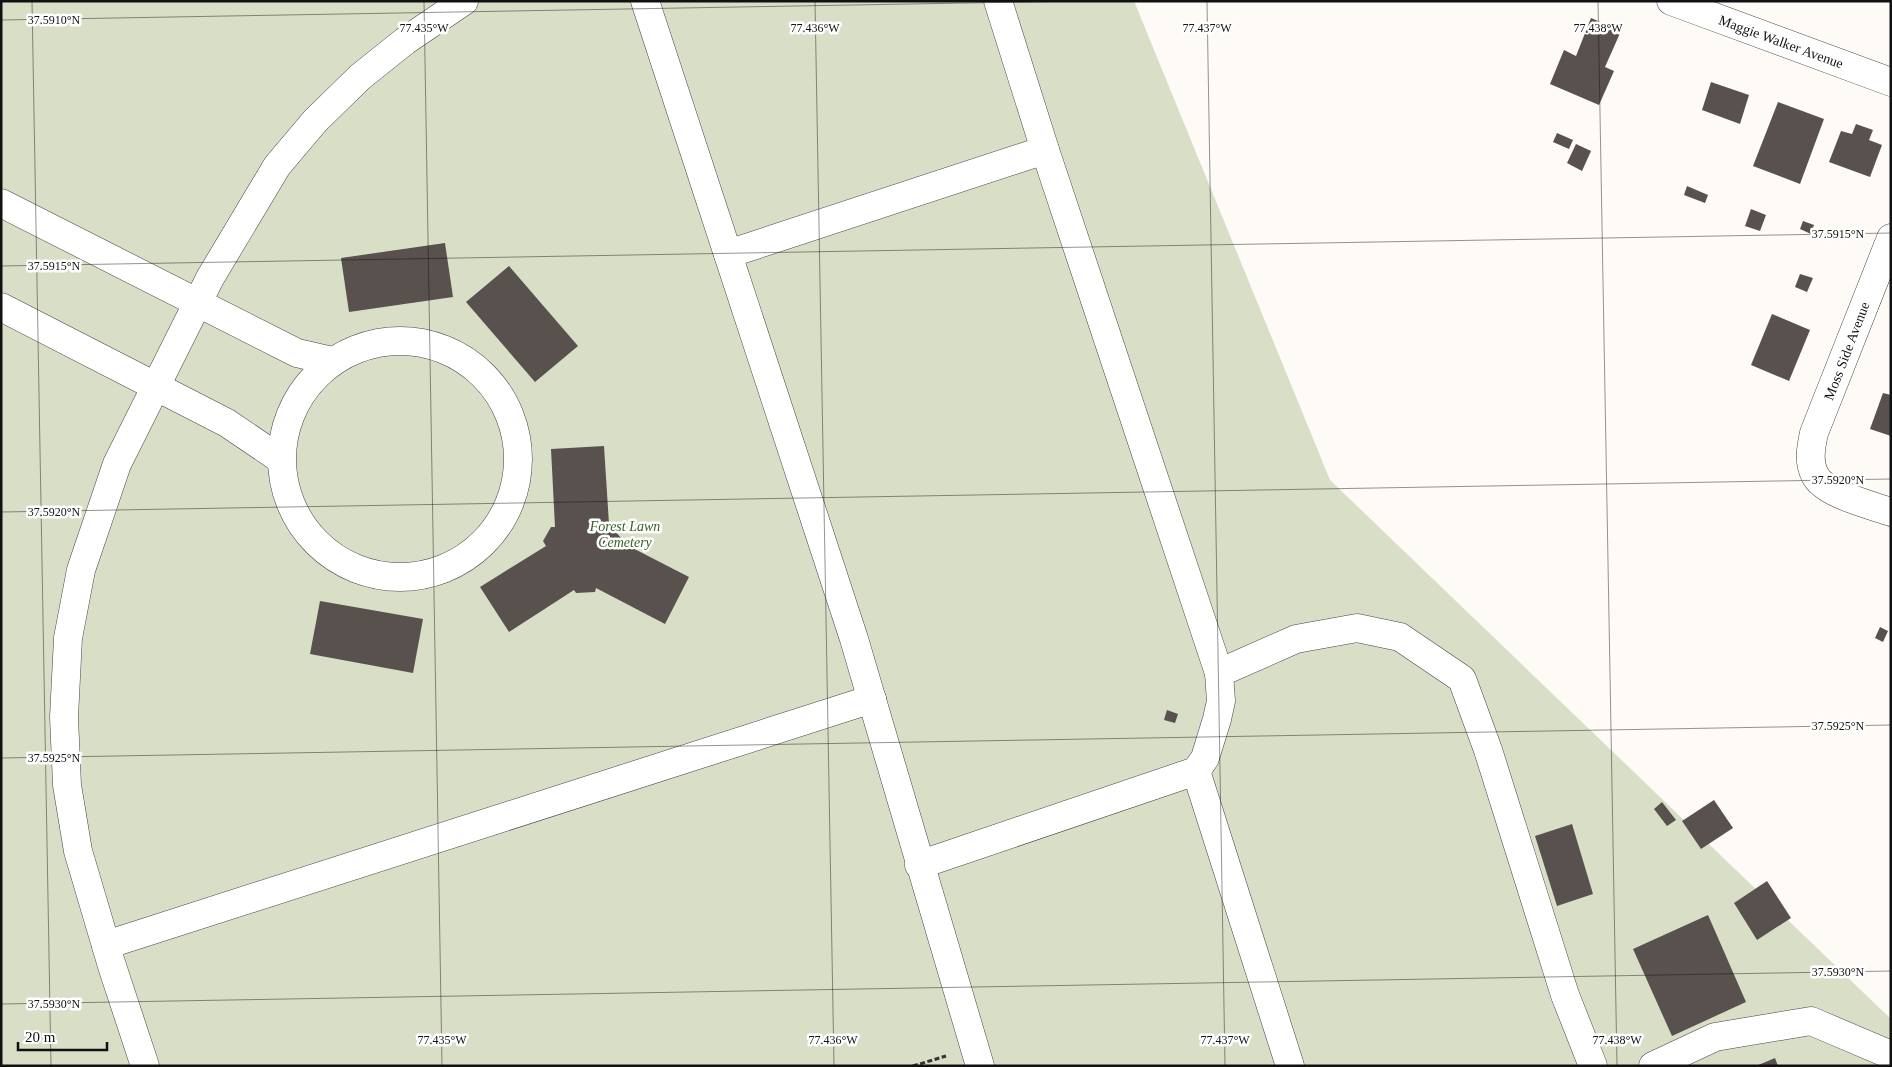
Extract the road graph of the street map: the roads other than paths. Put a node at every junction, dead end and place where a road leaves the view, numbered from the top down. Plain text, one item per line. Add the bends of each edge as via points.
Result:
1 (464, 1) edge
2 (644, 1) edge
3 (998, 1) edge
4 (1671, 1) edge
5 (1891, 82) edge
6 (1045, 150) junction
7 (1, 203) edge
8 (1891, 238) edge
9 (728, 254) junction
10 (1881, 293) edge
11 (198, 302) junction
12 (1, 307) edge
13 (332, 361) junction
14 (157, 386) junction
15 (280, 459) junction
16 (1891, 512) edge
17 (1219, 674) junction
18 (872, 699) junction
19 (1196, 771) junction
20 (920, 865) junction
21 (106, 945) junction
22 (1891, 1055) edge
23 (976, 1056) edge
24 (146, 1066) edge
25 (1290, 1066) edge
26 (1592, 1066) edge
27 (1653, 1066) edge

1 - 11 street via 360,77 315,121 277,166
2 - 9 street
3 - 6 street
4 - 5 street, Maggie Walker Avenue
6 - 9 street
6 - 17 street
7 - 11 street
8 - 10 street, Moss Side Avenue
9 - 18 street
10 - 16 street, Moss Side Avenue via 1814,433 1811,456 1814,475 1827,487
11 - 13 street via 297,353
11 - 14 street
12 - 14 street
13 - 15 street via 310,380 294,404 284,430
13 - 15 street via 363,346 398,340 433,345 472,366 491,383 510,413 518,446 517,482 505,515 485,543 456,564 440,570 423,576 388,577 354,569 324,551 300,525 285,493
14 - 15 street via 226,423
14 - 21 street via 117,464 82,570 68,638 64,717 67,785 78,851
17 - 19 street via 1221,702 1217,719 1205,758
17 - 26 street via 1296,639 1357,628 1400,637 1462,679
18 - 20 street
18 - 21 street
19 - 20 street
19 - 25 street
20 - 23 street
21 - 24 street
22 - 27 street via 1811,1021 1715,1037

